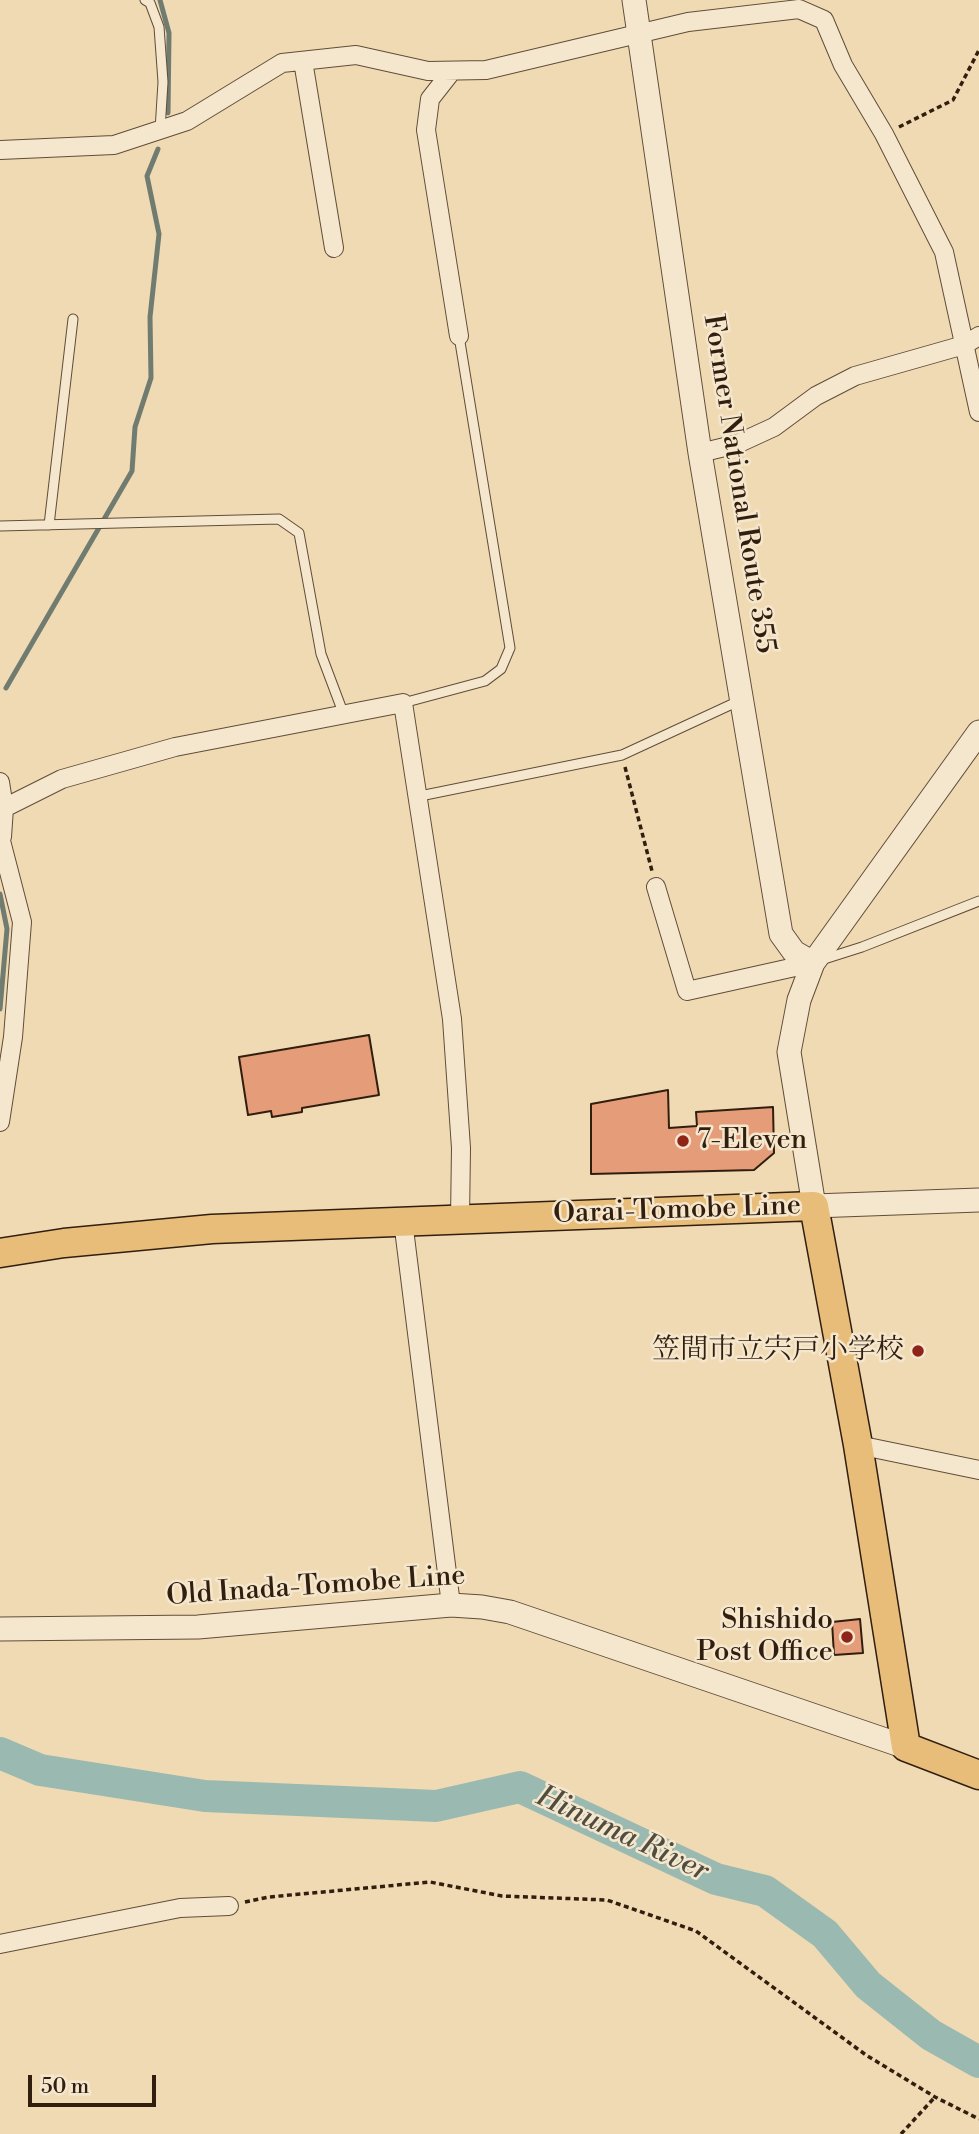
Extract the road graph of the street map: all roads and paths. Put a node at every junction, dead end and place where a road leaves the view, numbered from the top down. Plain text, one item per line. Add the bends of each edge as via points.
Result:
1 (145, 0) edge
2 (634, 0) edge
3 (640, 33) junction
4 (979, 50) edge
5 (303, 61) junction
6 (452, 71) junction
7 (160, 130) junction
8 (884, 134) junction
9 (0, 150) edge
10 (334, 248) dead end
11 (73, 319) dead end
12 (459, 336) joint
13 (972, 341) edge
14 (979, 412) edge
15 (700, 453) junction
16 (49, 525) junction
17 (0, 526) edge
18 (743, 699) junction
19 (403, 703) junction
20 (344, 715) junction
21 (979, 732) edge
22 (622, 755) junction
23 (0, 782) edge
24 (420, 796) junction
25 (5, 808) junction
26 (1, 837) edge
27 (656, 887) joint
28 (979, 901) edge
29 (813, 962) junction
30 (0, 1122) edge
31 (979, 1200) edge
32 (814, 1206) junction
33 (460, 1219) junction
34 (403, 1221) junction
35 (0, 1253) edge
36 (858, 1446) junction
37 (979, 1470) edge
38 (451, 1605) junction
39 (0, 1629) edge
40 (906, 1747) junction
41 (979, 1774) edge
42 (229, 1906) joint
43 (0, 1944) edge
44 (935, 2097) junction
45 (979, 2119) edge
46 (901, 2134) edge

1 - 7 lane via 159,27
2 - 3 street, Former National Route 355
3 - 6 street via 486,70
3 - 8 street via 688,22 799,9 824,20 843,65
3 - 15 street, Former National Route 355
4 - 8 path via 953,100
5 - 6 street via 356,55 428,71
5 - 7 street via 282,63 187,121
5 - 10 street
6 - 12 street via 430,99 426,130
7 - 9 street via 114,145
8 - 13 street via 944,252
11 - 16 lane
12 - 19 lane via 510,648 501,669 485,681
13 - 14 street
13 - 15 street via 855,376 816,396 774,427 737,444
15 - 18 street, Former National Route 355
16 - 17 lane
16 - 20 lane via 279,519 299,533 321,654
18 - 22 lane
18 - 29 street, Former National Route 355 via 782,934 794,952
19 - 20 street
19 - 24 street
20 - 25 street via 175,747 62,779
21 - 29 street
22 - 24 lane
22 - 27 path
23 - 25 street
24 - 33 street via 457,1075
25 - 26 street
26 - 30 street via 22,922 13,1037
27 - 29 street via 687,991
28 - 29 lane
29 - 32 street via 799,1000 789,1052
31 - 32 street
32 - 33 main road, Oarai-Tomobe Line
32 - 36 main road, Oarai-Tomobe Line
33 - 34 main road, Oarai-Tomobe Line
34 - 35 main road, Oarai-Tomobe Line via 124,1236
34 - 38 street
36 - 37 street
36 - 40 main road, Oarai-Tomobe Line
38 - 39 street, Old Inada-Tomobe Line via 198,1627
38 - 40 street, Old Inada-Tomobe Line via 510,1612
40 - 41 main road
42 - 43 street via 180,1908
42 - 44 path via 269,1897 430,1882 502,1896 607,1900 696,1931 866,2055
44 - 45 path
44 - 46 path

